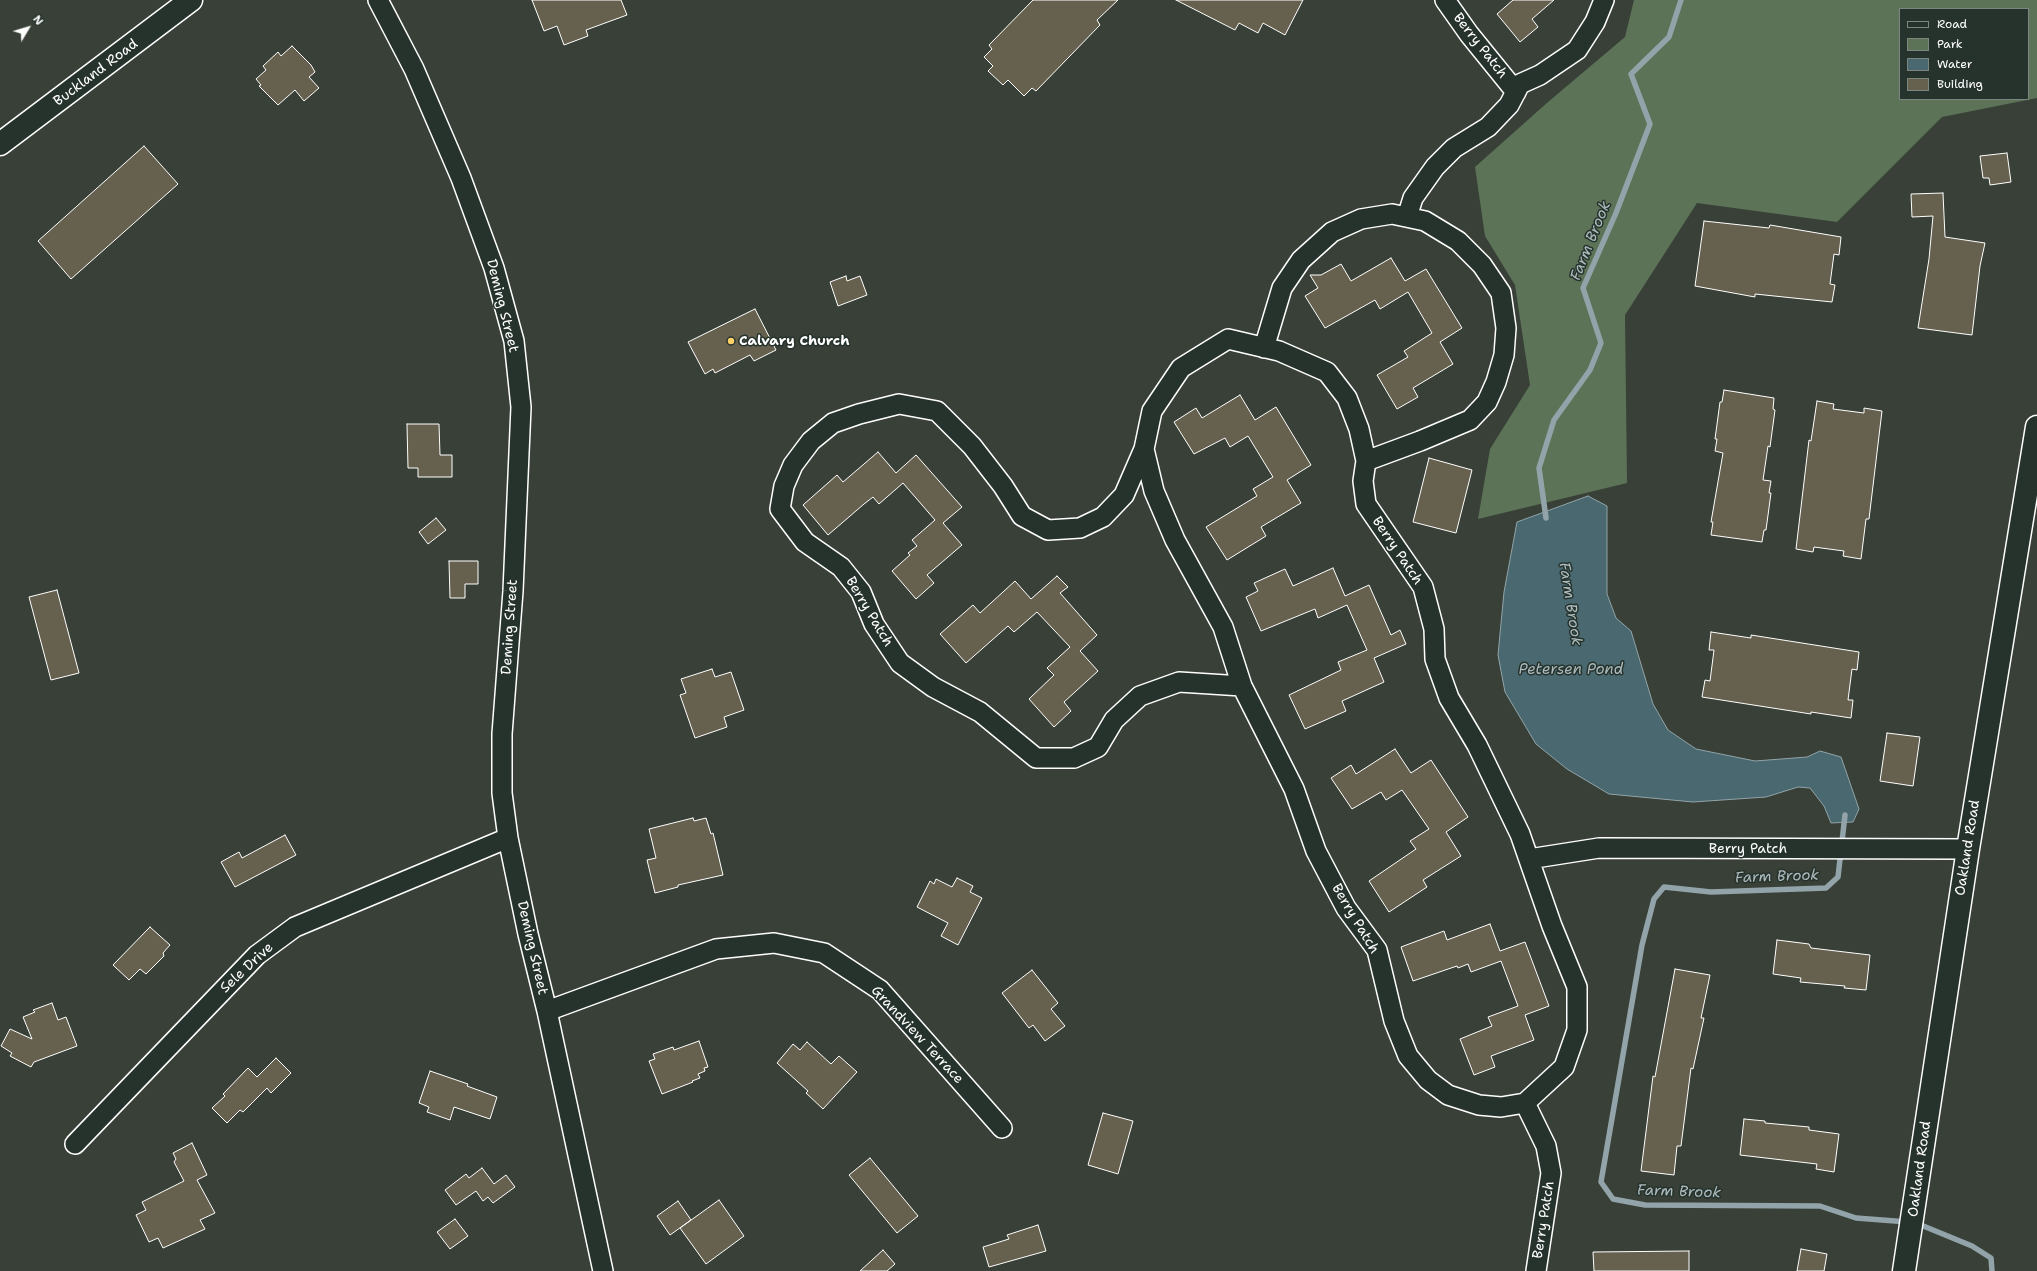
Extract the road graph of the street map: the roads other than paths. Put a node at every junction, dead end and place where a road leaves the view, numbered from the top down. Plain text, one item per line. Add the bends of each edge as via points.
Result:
1 (191, 0) edge
2 (378, 0) edge
3 (1446, 0) edge
4 (1604, 0) edge
5 (1516, 92) junction
6 (0, 144) edge
7 (1407, 217) junction
8 (1264, 348) junction
9 (2037, 427) edge
10 (1144, 450) junction
11 (1366, 461) junction
12 (1242, 686) junction
13 (508, 838) junction
14 (1968, 849) junction
15 (1529, 859) junction
16 (547, 1011) junction
17 (1525, 1103) junction
18 (1002, 1128) dead end
19 (75, 1144) dead end
20 (603, 1271) edge
21 (1536, 1271) edge
22 (1904, 1271) edge

1 - 6 main road, Buckland Road
2 - 13 street, Deming Street via 414,69 461,178 494,268 514,341 521,407 513,592 502,734 502,793
3 - 5 street, Berry Patch via 1469,34
4 - 5 street, Berry Patch via 1595,22 1577,50 1540,75 1520,84
5 - 7 street, Berry Patch via 1509,105 1488,128 1454,148 1435,167 1413,198
7 - 8 street via 1392,214 1361,219 1332,232 1306,255 1282,288
7 - 11 street via 1425,221 1458,241 1482,265 1501,293 1506,328 1504,355 1487,402 1470,420
8 - 10 street, Berry Patch via 1228,339 1181,368 1152,411
8 - 11 street, Berry Patch via 1279,351 1327,372 1347,398 1360,429
9 - 14 main road, Oakland Road
10 - 12 street, Berry Patch via 1154,491 1175,540 1223,627
10 - 12 street, Berry Patch via 1124,495 1103,517 1080,528 1048,530 1022,516 972,446 937,411 900,404 833,423 811,441 793,465 784,486 780,509 804,542 841,567 861,592 874,624 900,664 933,687 980,712 1036,758 1074,758 1098,747 1114,720 1140,696 1179,682
11 - 15 street, Berry Patch via 1363,481 1366,504 1423,587 1434,629 1435,659 1449,698 1477,745 1520,834
12 - 17 street, Berry Patch via 1294,789 1316,851 1346,908 1377,950 1394,1020 1408,1056 1428,1080 1448,1095 1494,1107
13 - 16 street, Deming Street
13 - 19 street, Sele Drive via 294,927 257,955
14 - 15 street, Berry Patch via 1599,848
14 - 22 main road, Oakland Road
15 - 17 street, Berry Patch via 1577,987 1577,1030 1564,1067
16 - 18 street, Grandview Terrace via 716,949 774,943 824,953 880,990
16 - 20 street, Deming Street
17 - 21 street, Berry Patch via 1546,1146 1551,1173

